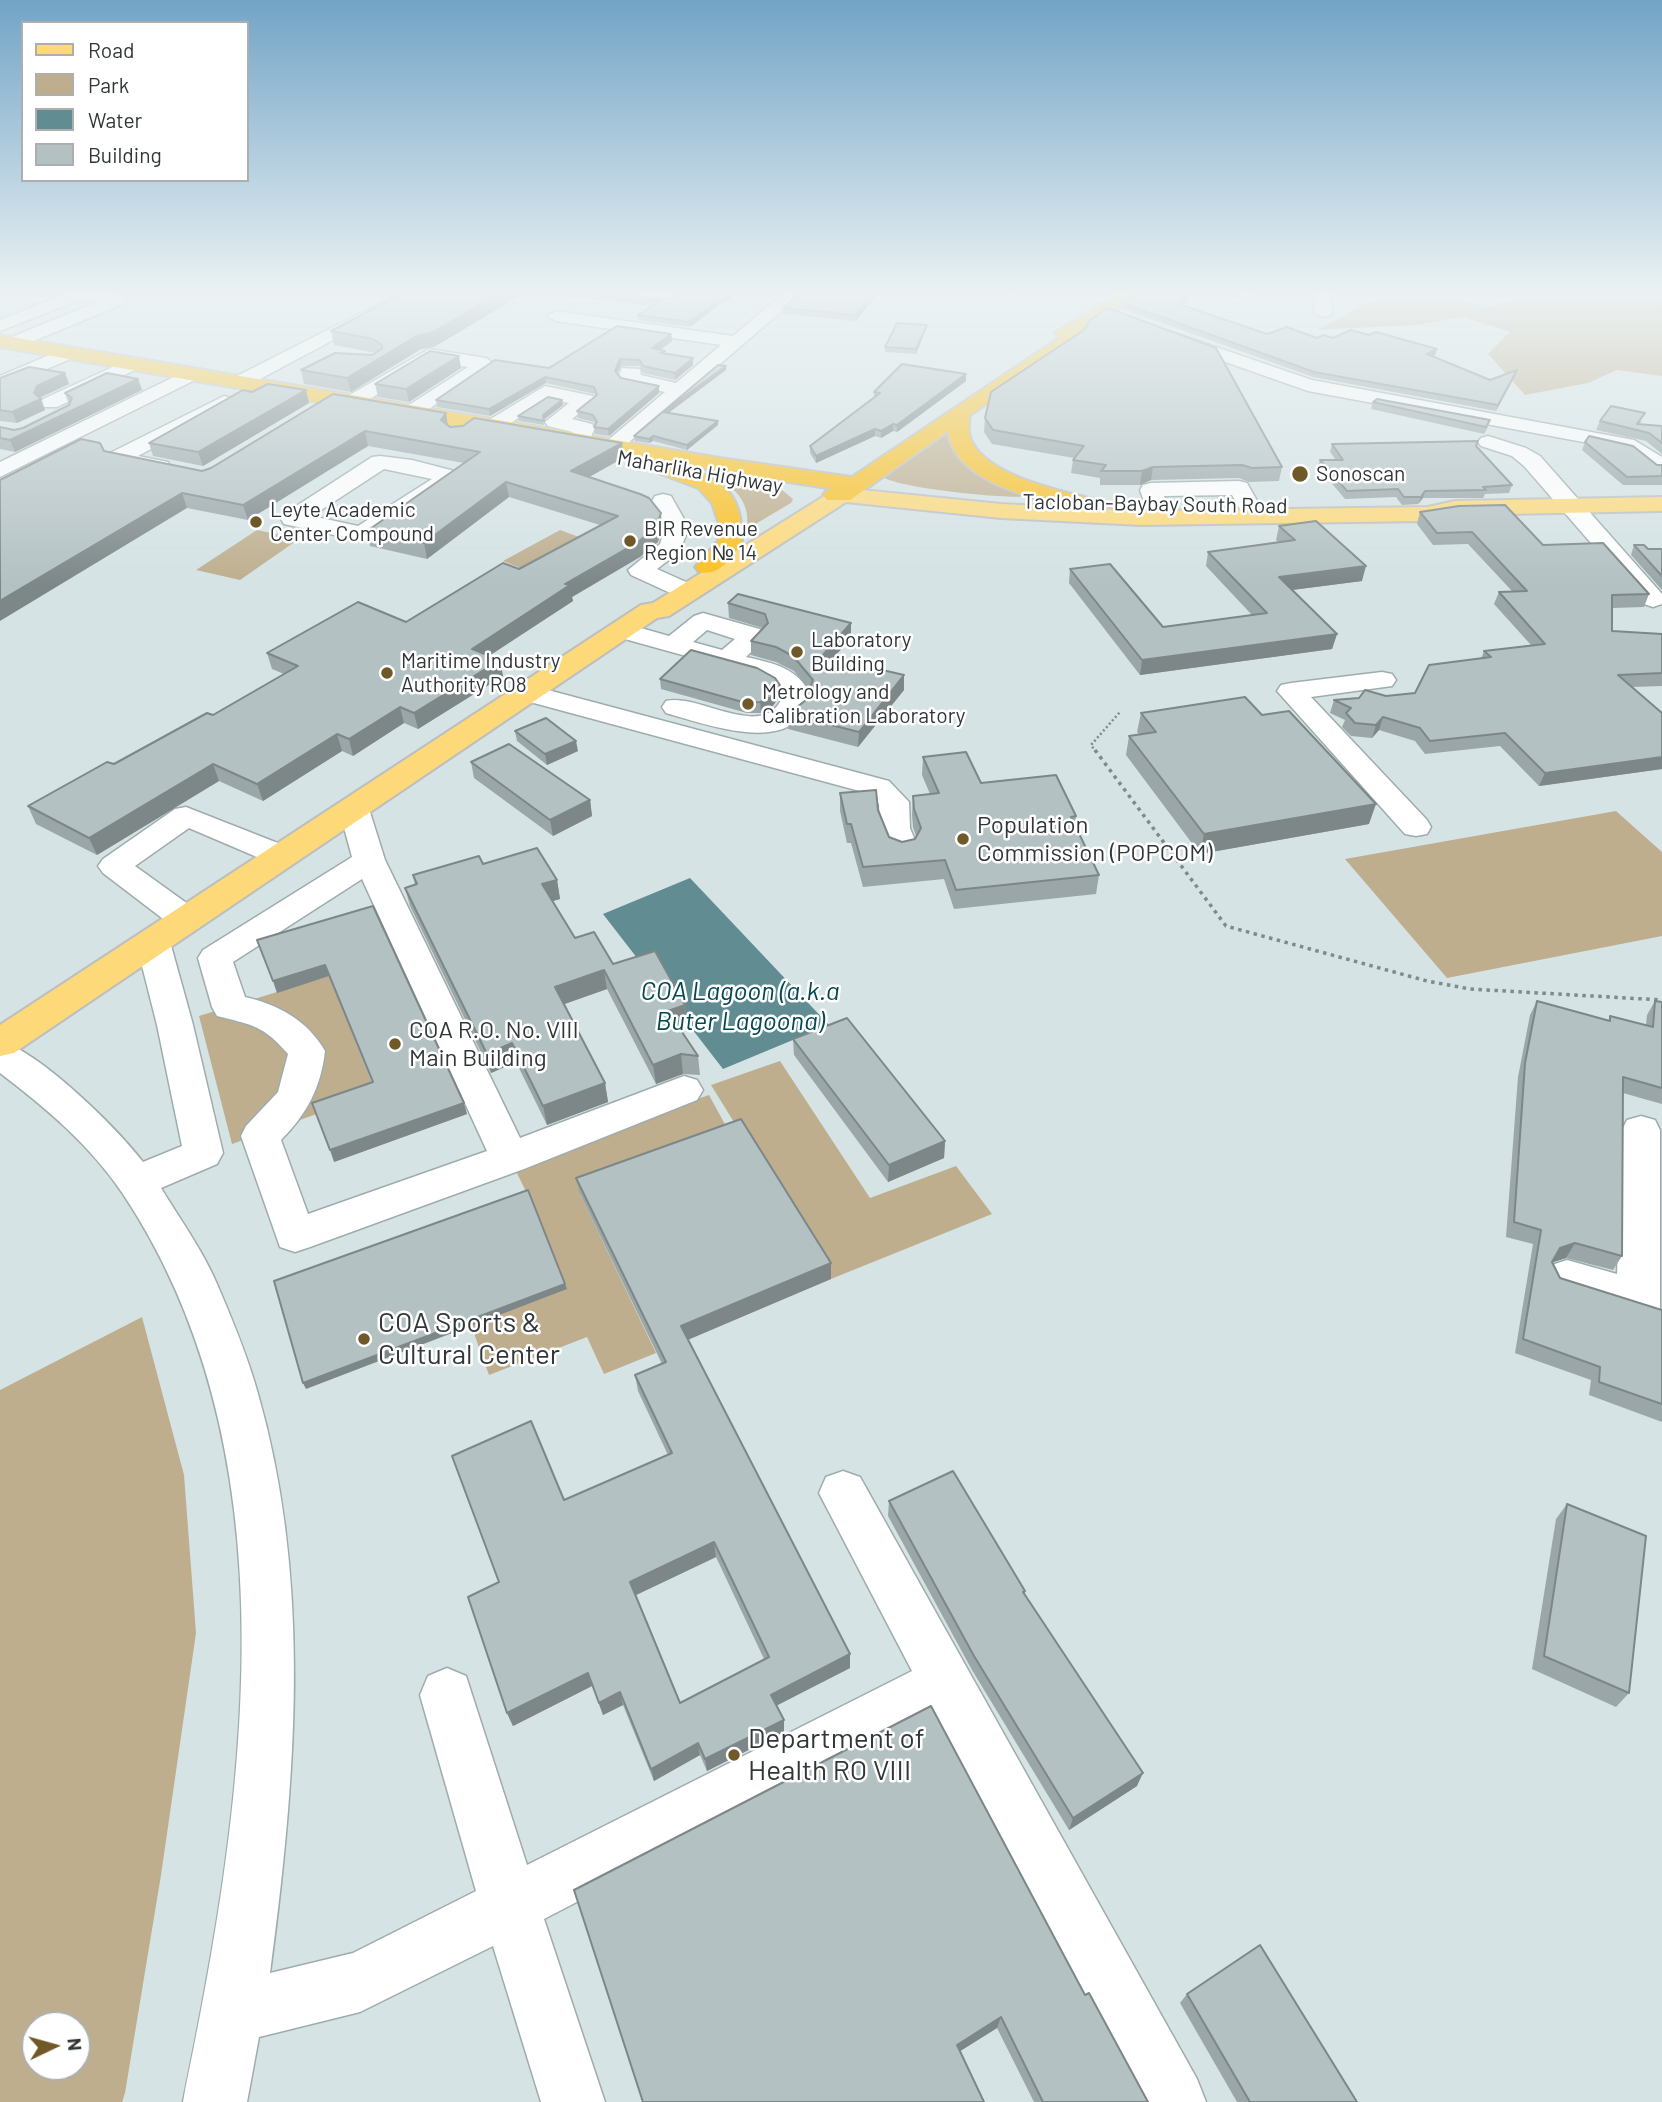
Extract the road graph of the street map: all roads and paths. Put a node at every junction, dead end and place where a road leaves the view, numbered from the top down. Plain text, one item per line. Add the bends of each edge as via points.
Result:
1 (79, 390) edge
2 (160, 390) edge
3 (240, 390) edge
4 (257, 390) edge
5 (279, 390) edge
6 (351, 390) edge
7 (445, 390) edge
8 (680, 390) edge
9 (976, 390) edge
10 (992, 390) edge
11 (1336, 390) edge
12 (9, 393) edge
13 (327, 401) junction
14 (522, 407) junction
15 (571, 410) junction
16 (413, 411) junction
17 (959, 412) junction
18 (902, 438) junction
19 (581, 439) junction
20 (1488, 442) dead end
21 (614, 445) junction
22 (862, 453) dead end
23 (836, 459) edge
24 (418, 461) joint
25 (720, 465) junction
26 (661, 466) junction
27 (1662, 466) edge
28 (0, 470) edge
29 (181, 471) edge
30 (837, 489) junction
31 (663, 501) dead end
32 (923, 504) junction
33 (1662, 504) edge
34 (1088, 505) junction
35 (1568, 505) junction
36 (1455, 508) junction
37 (762, 544) junction
38 (708, 567) junction
39 (677, 587) junction
40 (1653, 599) dead end
41 (650, 611) junction
42 (622, 631) junction
43 (674, 645) junction
44 (727, 660) junction
45 (1382, 680) dead end
46 (529, 693) junction
47 (676, 707) dead end
48 (1120, 712) dead end
49 (354, 809) junction
50 (1416, 827) dead end
51 (902, 848) edge
52 (282, 856) junction
53 (369, 859) junction
54 (187, 920) junction
55 (153, 942) junction
56 (1662, 1000) edge
57 (230, 1007) junction
58 (175, 1025) junction
59 (0, 1042) edge
60 (0, 1054) edge
61 (684, 1090) dead end
62 (1640, 1130) dead end
63 (260, 1136) junction
64 (203, 1153) junction
65 (510, 1158) junction
66 (136, 1182) junction
67 (1567, 1277) edge
68 (1650, 1302) edge
69 (843, 1493) dead end
70 (946, 1682) junction
71 (447, 1695) dead end
72 (510, 1906) junction
73 (234, 2012) junction
74 (215, 2102) edge
75 (573, 2102) edge
76 (1174, 2102) edge

1 - 12 street via 47,412
2 - 28 street
3 - 29 street via 118,458
4 - 13 street
5 - 13 highway, Maharlika Highway
6 - 13 street
7 - 16 street
8 - 21 street
9 - 18 highway
10 - 17 highway
11 - 27 street via 1627,444
13 - 16 highway, Maharlika Highway
13 - 26 highway, Maharlika Highway via 461,431
14 - 15 street
14 - 15 street
14 - 16 highway, Maharlika Highway
14 - 19 highway, Maharlika Highway
15 - 19 street via 585,428
17 - 30 highway
17 - 34 highway via 961,442 987,470 1050,496
18 - 22 highway
18 - 30 highway
19 - 21 highway, Maharlika Highway
20 - 35 street via 1526,456
21 - 25 highway, Maharlika Highway
23 - 25 highway via 752,468
24 - 24 street via 450,477 362,534 292,519 380,462
25 - 30 highway, Maharlika Highway
26 - 30 highway, Maharlika Highway
26 - 38 highway via 706,483 723,501 730,521 730,542
30 - 32 main road
30 - 34 main road, Tacloban-Baybay South Road
30 - 37 main road
30 - 38 main road
31 - 39 street via 677,528 670,547 640,570
32 - 36 main road, Tacloban-Baybay South Road via 1151,518 1386,516
32 - 37 main road via 840,512
33 - 35 main road, Tacloban-Baybay South Road
34 - 36 main road, Tacloban-Baybay South Road via 1250,508 1411,504
35 - 36 main road, Tacloban-Baybay South Road
35 - 40 street
37 - 41 main road via 660,610
38 - 39 main road
39 - 41 main road via 649,606
41 - 42 main road
42 - 43 street
42 - 46 main road
43 - 44 street
43 - 44 street via 703,621 754,636
44 - 47 street via 792,683 797,696 792,712 775,722 750,725
45 - 50 street via 1291,691
46 - 49 main road
46 - 51 street via 878,787 894,802
48 - 56 path via 1091,745 1226,926 1470,989
49 - 52 main road
49 - 53 street
52 - 54 main road
52 - 54 street via 186,816 114,866
53 - 57 street via 215,958
53 - 65 street
54 - 55 main road
55 - 58 street
55 - 59 main road
57 - 58 street
57 - 63 street via 268,1014 307,1051 304,1079 294,1101
58 - 64 street
60 - 66 street via 92,1130
61 - 65 street
62 - 68 street
63 - 64 street
63 - 65 street via 295,1235
64 - 66 street
66 - 73 street via 175,1241 207,1310 234,1389 254,1480 266,1586 268,1707 258,1848
67 - 68 street
69 - 70 street
70 - 72 street
70 - 76 street
71 - 72 street
72 - 73 street via 360,1982
72 - 75 street
73 - 74 street

